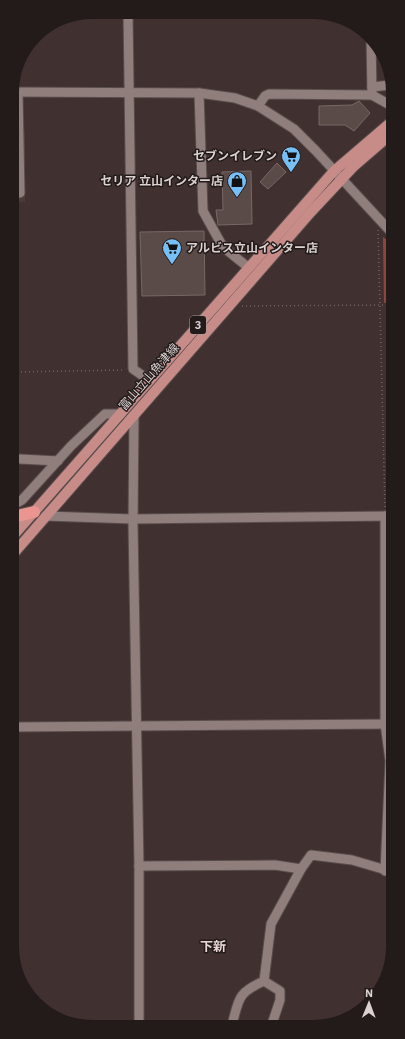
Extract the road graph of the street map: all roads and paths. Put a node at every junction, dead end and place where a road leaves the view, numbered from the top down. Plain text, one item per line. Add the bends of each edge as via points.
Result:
1 (128, 19) edge
2 (371, 48) edge
3 (385, 87) edge
4 (372, 91) junction
5 (19, 92) edge
6 (129, 92) junction
7 (199, 93) junction
8 (386, 102) edge
9 (258, 106) junction
10 (386, 126) edge
11 (386, 139) edge
12 (334, 171) junction
13 (19, 173) edge
14 (341, 180) junction
15 (20, 193) dead end
16 (378, 219) junction
17 (386, 227) edge
18 (249, 268) junction
19 (230, 304) junction
20 (381, 305) junction
21 (386, 305) edge
22 (133, 369) junction
23 (19, 372) edge
24 (149, 380) junction
25 (121, 414) junction
26 (134, 416) junction
27 (386, 456) edge
28 (20, 459) dead end
29 (58, 461) junction
30 (19, 502) edge
31 (40, 514) junction
32 (19, 516) edge
33 (386, 516) edge
34 (133, 519) junction
35 (19, 532) edge
36 (19, 546) edge
37 (386, 724) edge
38 (136, 726) junction
39 (19, 727) edge
40 (139, 866) junction
41 (301, 869) junction
42 (386, 871) edge
43 (264, 981) junction
44 (139, 1020) edge
45 (233, 1020) edge
46 (273, 1020) edge

1 - 6 street
2 - 4 street
3 - 4 street
4 - 8 street
4 - 9 street via 269,94
5 - 6 street
6 - 7 street
6 - 22 street
7 - 9 street via 235,98
7 - 18 street via 203,211 223,247
9 - 12 street via 294,129
10 - 12 main road, 富山立山魚津線 / 3
11 - 14 main road, 富山立山魚津線 / 3
12 - 14 street
12 - 18 main road, 富山立山魚津線 / 3
13 - 15 street
14 - 16 street
14 - 19 main road, 富山立山魚津線 / 3
16 - 17 street
16 - 20 path
18 - 24 main road, 富山立山魚津線 / 3
19 - 20 path
19 - 26 main road, 富山立山魚津線 / 3
20 - 21 path
20 - 27 path
22 - 23 path
22 - 24 street
24 - 25 main road, 富山立山魚津線 / 3
25 - 29 street via 105,414
25 - 31 main road, 富山立山魚津線 / 3
26 - 31 main road, 富山立山魚津線 / 3
26 - 34 street
28 - 29 street
29 - 30 street
31 - 32 highway
31 - 34 street
31 - 35 main road, 富山立山魚津線 / 3
31 - 36 main road, 富山立山魚津線 / 3
33 - 34 street
34 - 38 street
37 - 38 street
38 - 39 street
38 - 40 street
40 - 41 street via 275,865
40 - 44 street
41 - 42 street via 311,855 352,860
41 - 43 street via 271,924
43 - 45 street via 249,988 240,996
43 - 46 street via 280,991 280,1000

